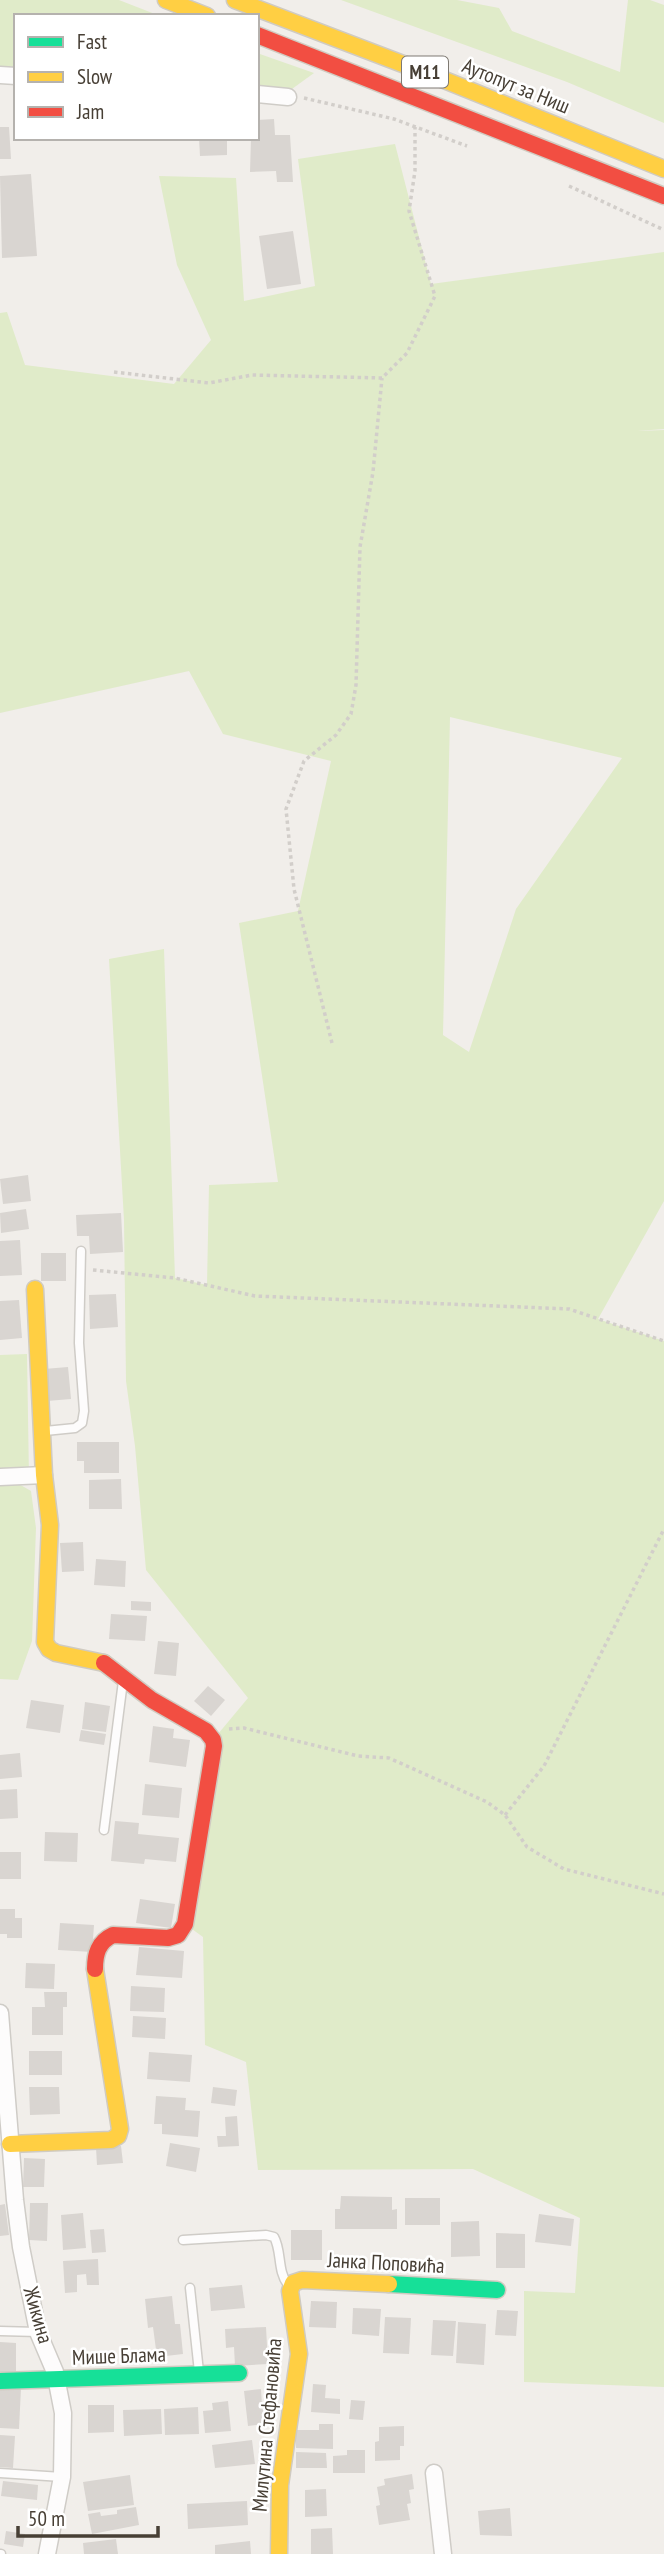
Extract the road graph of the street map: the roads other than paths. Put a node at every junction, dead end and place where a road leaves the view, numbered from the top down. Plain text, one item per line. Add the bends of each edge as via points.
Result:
1 (166, 0) edge
2 (235, 0) edge
3 (202, 14) edge
4 (259, 36) edge
5 (259, 94) edge
6 (288, 97) road end
7 (664, 169) edge
8 (664, 196) edge
9 (81, 1251) dead end
10 (35, 1289) dead end
11 (42, 1431) junction
12 (44, 1475) junction
13 (0, 1477) edge
14 (123, 1675) junction
15 (104, 1830) dead end
16 (0, 2013) edge
17 (7, 2154) edge
18 (183, 2240) dead end
19 (190, 2288) dead end
20 (497, 2290) dead end
21 (291, 2294) junction
22 (0, 2331) edge
23 (38, 2332) junction
24 (239, 2374) dead end
25 (200, 2375) junction
26 (57, 2379) junction
27 (0, 2381) edge
28 (0, 2473) edge
29 (434, 2473) dead end
30 (62, 2477) junction
31 (47, 2554) edge
32 (279, 2554) edge
33 (443, 2554) edge

1 - 3 main road
2 - 7 main road, Аутопут за Ниш / M11
4 - 8 main road, M11
5 - 6 street
9 - 11 lane via 82,1423 75,1428
10 - 11 main road
11 - 12 main road
12 - 13 street
12 - 14 main road via 50,1525 45,1642 51,1651 102,1662
14 - 15 lane
14 - 17 main road via 213,1740 190,1897 182,1930 174,1938 113,1935 101,1943 94,1961 118,2136
16 - 17 street, Жикина
17 - 23 street, Жикина
18 - 21 lane via 274,2237
19 - 25 lane
20 - 21 main road, Јанка Поповића via 297,2280
21 - 32 main road, Милутина Стефановића via 299,2354 280,2485
22 - 23 lane
23 - 26 street, Жикина
24 - 25 main road, Мише Блама
25 - 26 main road, Мише Блама
26 - 27 main road, Мише Блама
26 - 30 street, Жикина via 63,2413
28 - 30 lane
29 - 33 street
30 - 31 street, Жикина

